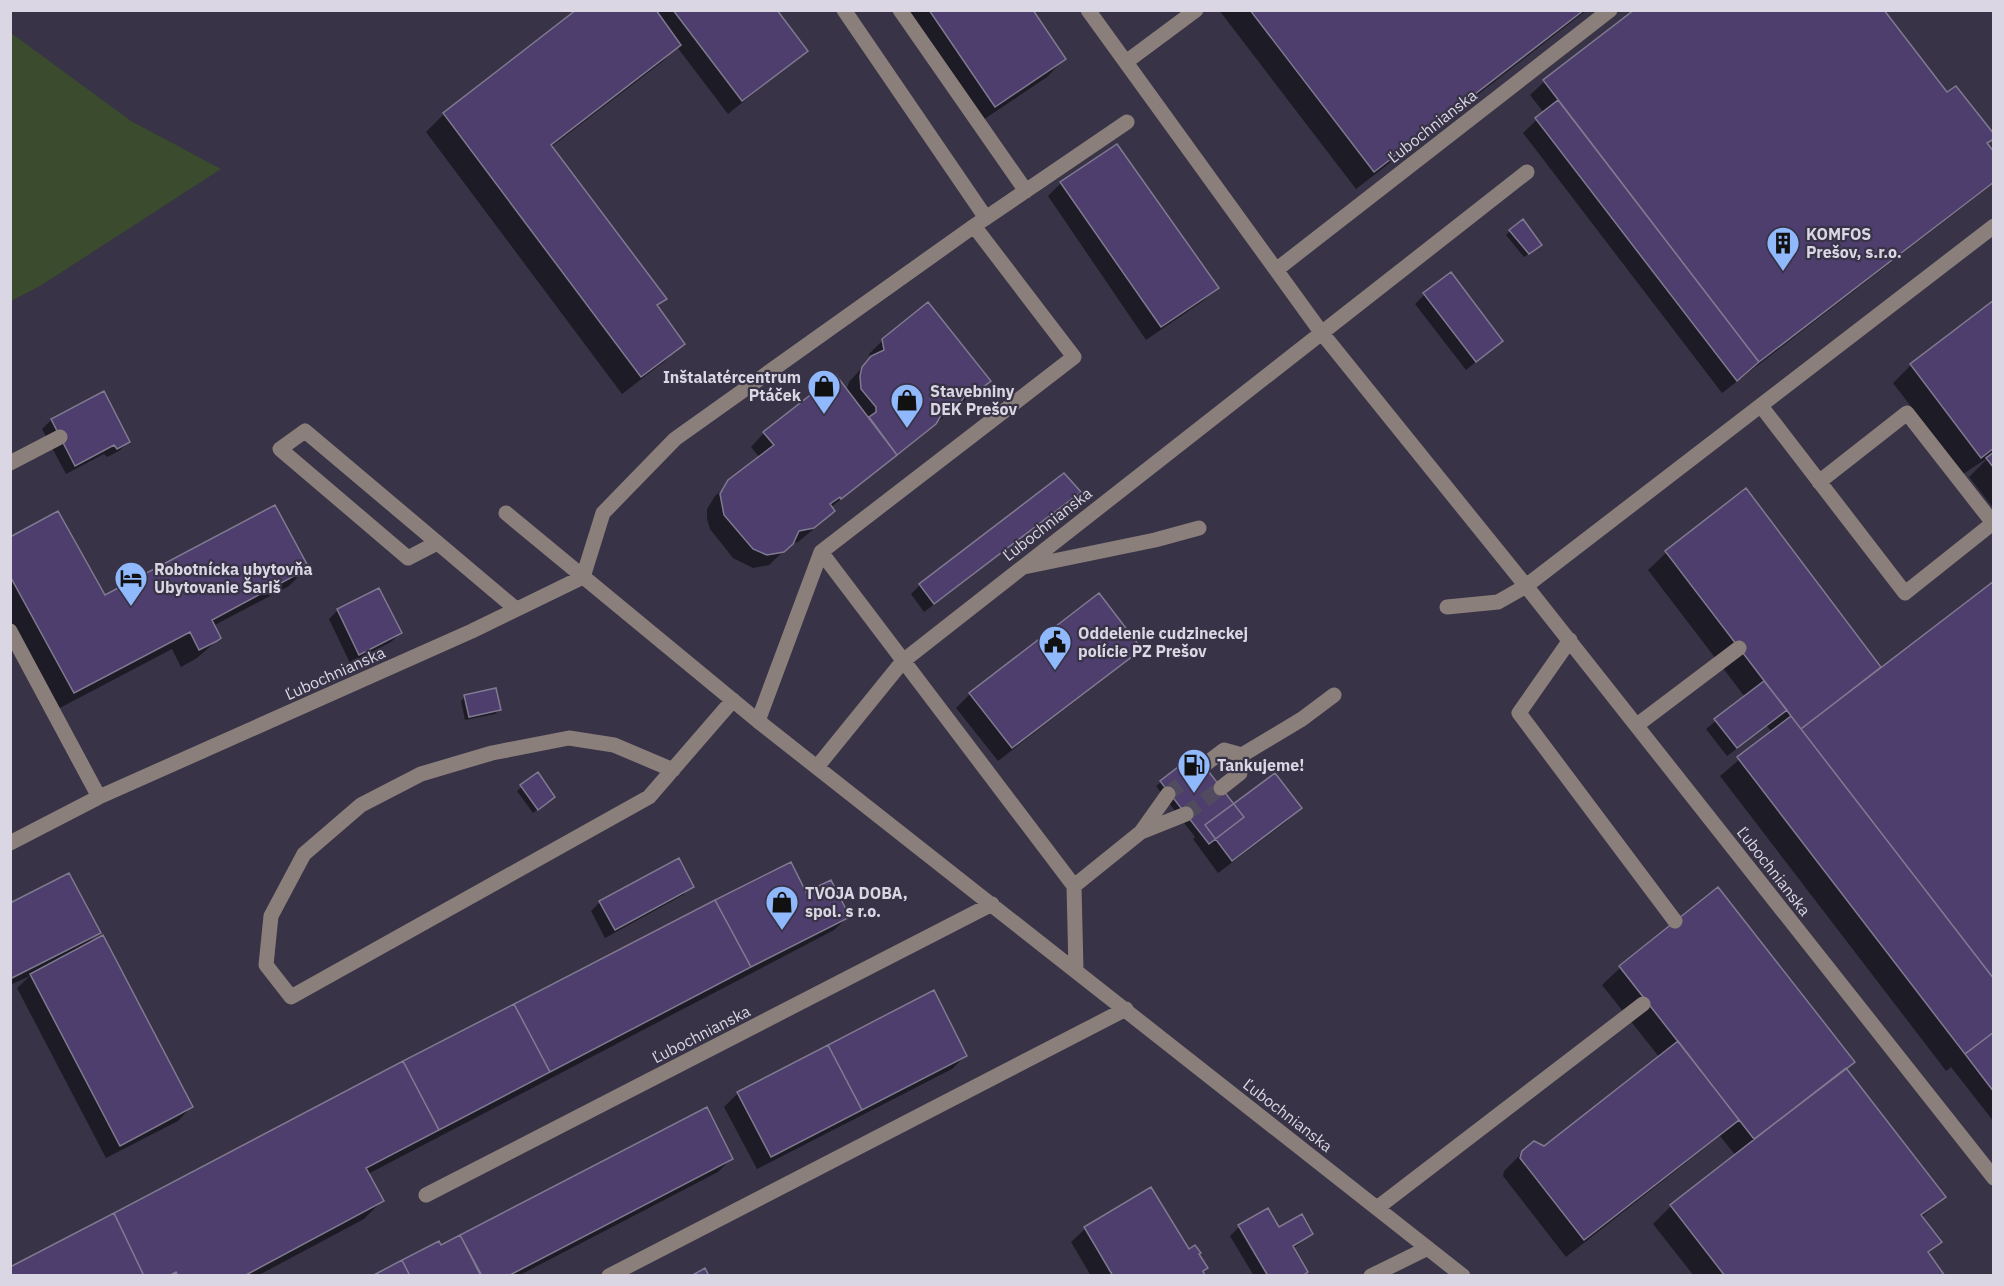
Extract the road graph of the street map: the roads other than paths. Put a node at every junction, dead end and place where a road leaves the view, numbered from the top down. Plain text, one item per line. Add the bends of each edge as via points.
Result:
1 (844, 10) edge
2 (900, 10) edge
3 (1088, 10) edge
4 (1196, 10) edge
5 (1610, 10) edge
6 (1126, 62) junction
7 (1126, 122) dead end
8 (1527, 172) dead end
9 (1026, 190) junction
10 (980, 222) junction
11 (1994, 226) edge
12 (1276, 270) junction
13 (1321, 332) junction
14 (1761, 406) junction
15 (60, 437) dead end
16 (10, 463) edge
17 (1820, 482) junction
18 (506, 513) dead end
19 (1199, 528) dead end
20 (437, 543) junction
21 (821, 552) junction
22 (1021, 568) junction
23 (583, 577) junction
24 (1526, 586) junction
25 (1447, 607) dead end
26 (516, 609) junction
27 (10, 631) edge
28 (1570, 640) junction
29 (1739, 648) dead end
30 (903, 661) junction
31 (1334, 695) dead end
32 (733, 700) junction
33 (758, 721) junction
34 (1637, 725) junction
35 (1242, 755) junction
36 (1203, 766) tunnel mouth
37 (817, 767) junction
38 (673, 770) junction
39 (1221, 788) tunnel mouth
40 (1168, 794) tunnel mouth
41 (99, 797) junction
42 (1186, 814) tunnel mouth
43 (1141, 832) junction
44 (10, 843) edge
45 (1074, 886) junction
46 (992, 904) junction
47 (1675, 921) dead end
48 (1076, 970) junction
49 (1643, 1004) dead end
50 (1126, 1009) junction
51 (1994, 1178) edge
52 (426, 1195) dead end
53 (1377, 1208) junction
54 (1428, 1248) junction
55 (609, 1275) edge
56 (1371, 1275) edge
57 (1463, 1275) edge

1 - 10 lane
2 - 9 lane
3 - 6 lane, Ľubochnianska
4 - 6 lane
5 - 12 lane, Ľubochnianska
6 - 12 lane, Ľubochnianska
7 - 9 lane
8 - 13 lane, Ľubochnianska
9 - 10 lane
10 - 21 lane via 1074,357
10 - 23 lane via 675,439 603,513
11 - 14 lane
12 - 13 lane, Ľubochnianska
13 - 22 lane, Ľubochnianska
13 - 24 lane, Ľubochnianska
14 - 17 lane
14 - 24 lane
15 - 16 lane
17 - 17 lane via 1905,592 1993,523 1907,413
18 - 23 lane, Ľubochnianska
19 - 22 lane
20 - 20 lane via 305,431 280,449 408,558
20 - 26 lane
21 - 30 lane
21 - 33 lane
22 - 30 lane, Ľubochnianska
23 - 26 lane, Ľubochnianska
23 - 32 lane, Ľubochnianska
24 - 25 lane via 1498,602
24 - 28 lane, Ľubochnianska
26 - 41 lane, Ľubochnianska
27 - 41 lane
28 - 34 lane, Ľubochnianska
28 - 47 lane via 1519,713
29 - 34 lane
30 - 37 lane, Ľubochnianska
30 - 45 lane
31 - 35 lane
32 - 33 lane, Ľubochnianska
32 - 38 lane
33 - 37 lane, Ľubochnianska
34 - 51 lane, Ľubochnianska
35 - 36 lane via 1224,750
35 - 39 lane via 1240,772
37 - 46 lane, Ľubochnianska
38 - 38 lane via 650,797 291,997 266,965 270,916 304,854 361,805 421,774 492,753 569,738 614,745
40 - 43 lane
41 - 44 lane, Ľubochnianska
42 - 43 lane
43 - 45 lane
45 - 48 lane
46 - 48 lane, Ľubochnianska
46 - 52 lane, Ľubochnianska
48 - 50 lane, Ľubochnianska
49 - 53 lane
50 - 53 lane, Ľubochnianska
50 - 55 lane
53 - 54 lane, Ľubochnianska
54 - 56 lane
54 - 57 lane, Ľubochnianska

